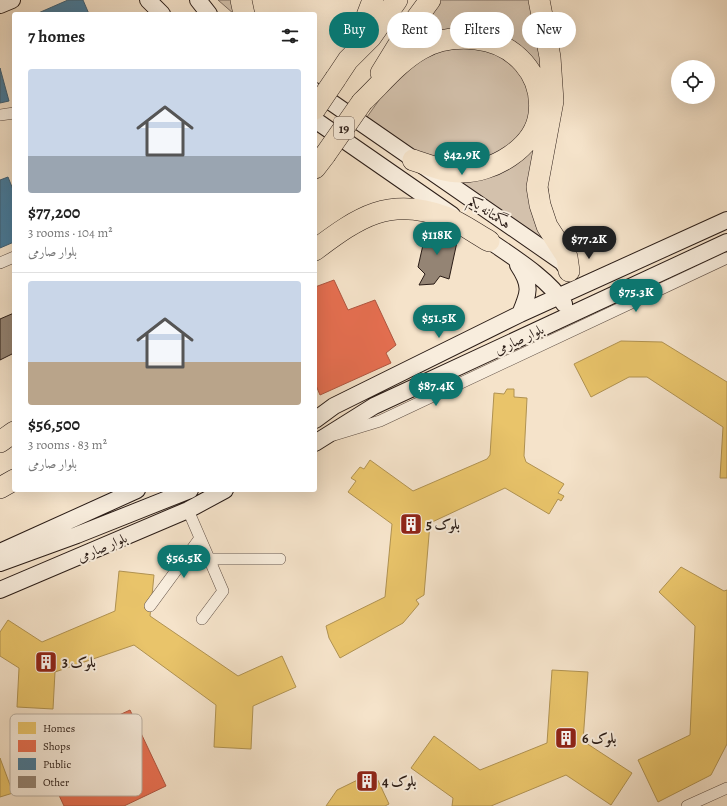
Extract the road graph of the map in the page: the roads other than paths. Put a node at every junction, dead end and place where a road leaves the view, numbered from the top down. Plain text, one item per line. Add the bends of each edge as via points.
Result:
1 (148, 0) edge
2 (198, 0) edge
3 (241, 0) edge
4 (374, 0) edge
5 (397, 0) edge
6 (430, 0) edge
7 (539, 0) edge
8 (160, 12) edge
9 (207, 12) edge
10 (244, 12) edge
11 (348, 60) junction
12 (317, 92) edge
13 (362, 102) junction
14 (317, 106) edge
15 (12, 113) edge
16 (0, 115) edge
17 (317, 121) edge
18 (413, 160) junction
19 (320, 161) edge
20 (727, 220) edge
21 (488, 240) junction
22 (727, 242) edge
23 (317, 249) edge
24 (12, 258) edge
25 (727, 258) edge
26 (514, 259) junction
27 (0, 263) edge
28 (573, 278) junction
29 (559, 296) junction
30 (591, 305) junction
31 (520, 314) junction
32 (570, 315) junction
33 (334, 406) junction
34 (317, 412) edge
35 (317, 419) edge
36 (12, 427) edge
37 (0, 433) edge
38 (12, 433) edge
39 (320, 440) edge
40 (0, 442) edge
41 (12, 472) edge
42 (0, 477) edge
43 (12, 481) edge
44 (0, 488) edge
45 (133, 492) edge
46 (185, 492) edge
47 (221, 492) edge
48 (188, 510) junction
49 (200, 538) junction
50 (0, 552) edge
51 (209, 559) junction
52 (280, 559) dead end
53 (0, 563) edge
54 (0, 590) edge
55 (150, 606) dead end
56 (202, 619) dead end
57 (727, 788) edge
58 (687, 806) edge

1 - 8 street
2 - 9 street
3 - 10 highway
4 - 11 highway
5 - 11 highway, 19 via 371,37
6 - 13 highway, 19
7 - 28 highway via 550,57 553,101 538,188 540,205 547,226 567,257
11 - 14 highway, 19, bridge
12 - 18 street, هگمتانه یکم
13 - 18 highway via 409,56 450,38 482,40 512,51 521,58 536,83 539,114 528,139 517,151 491,168 476,171 447,171
13 - 19 highway, 19, bridge
15 - 16 street
17 - 21 street, هگمتانه یکم
18 - 28 street, هگمتانه یکم via 562,262
20 - 28 street, بلوار صارمی via 606,274
21 - 23 highway via 446,217 413,208 397,208 370,215 349,225
21 - 26 street, هگمتانه یکم
22 - 30 street, بلوار صارمی
24 - 27 street
25 - 39 street via 380,421
26 - 29 street, هگمتانه یکم
26 - 31 street via 528,284 528,296
28 - 29 street, بلوار صارمی
28 - 30 street, هگمتانه یکم
29 - 31 street, بلوار صارمی
29 - 32 street, هگمتانه یکم
30 - 32 street, بلوار صارمی
31 - 33 street, بلوار صارمی
32 - 39 street, بلوار صارمی via 374,406
33 - 34 street
33 - 35 street, بلوار صارمی
36 - 37 highway
38 - 40 highway
41 - 42 highway
43 - 44 highway
45 - 50 street
46 - 53 street, بلوار صارمی via 77,536
47 - 48 street, بلوار صارمی
48 - 49 street
48 - 54 street, بلوار صارمی
49 - 51 street
49 - 55 street
51 - 52 street
51 - 56 street via 223,590
57 - 58 street

